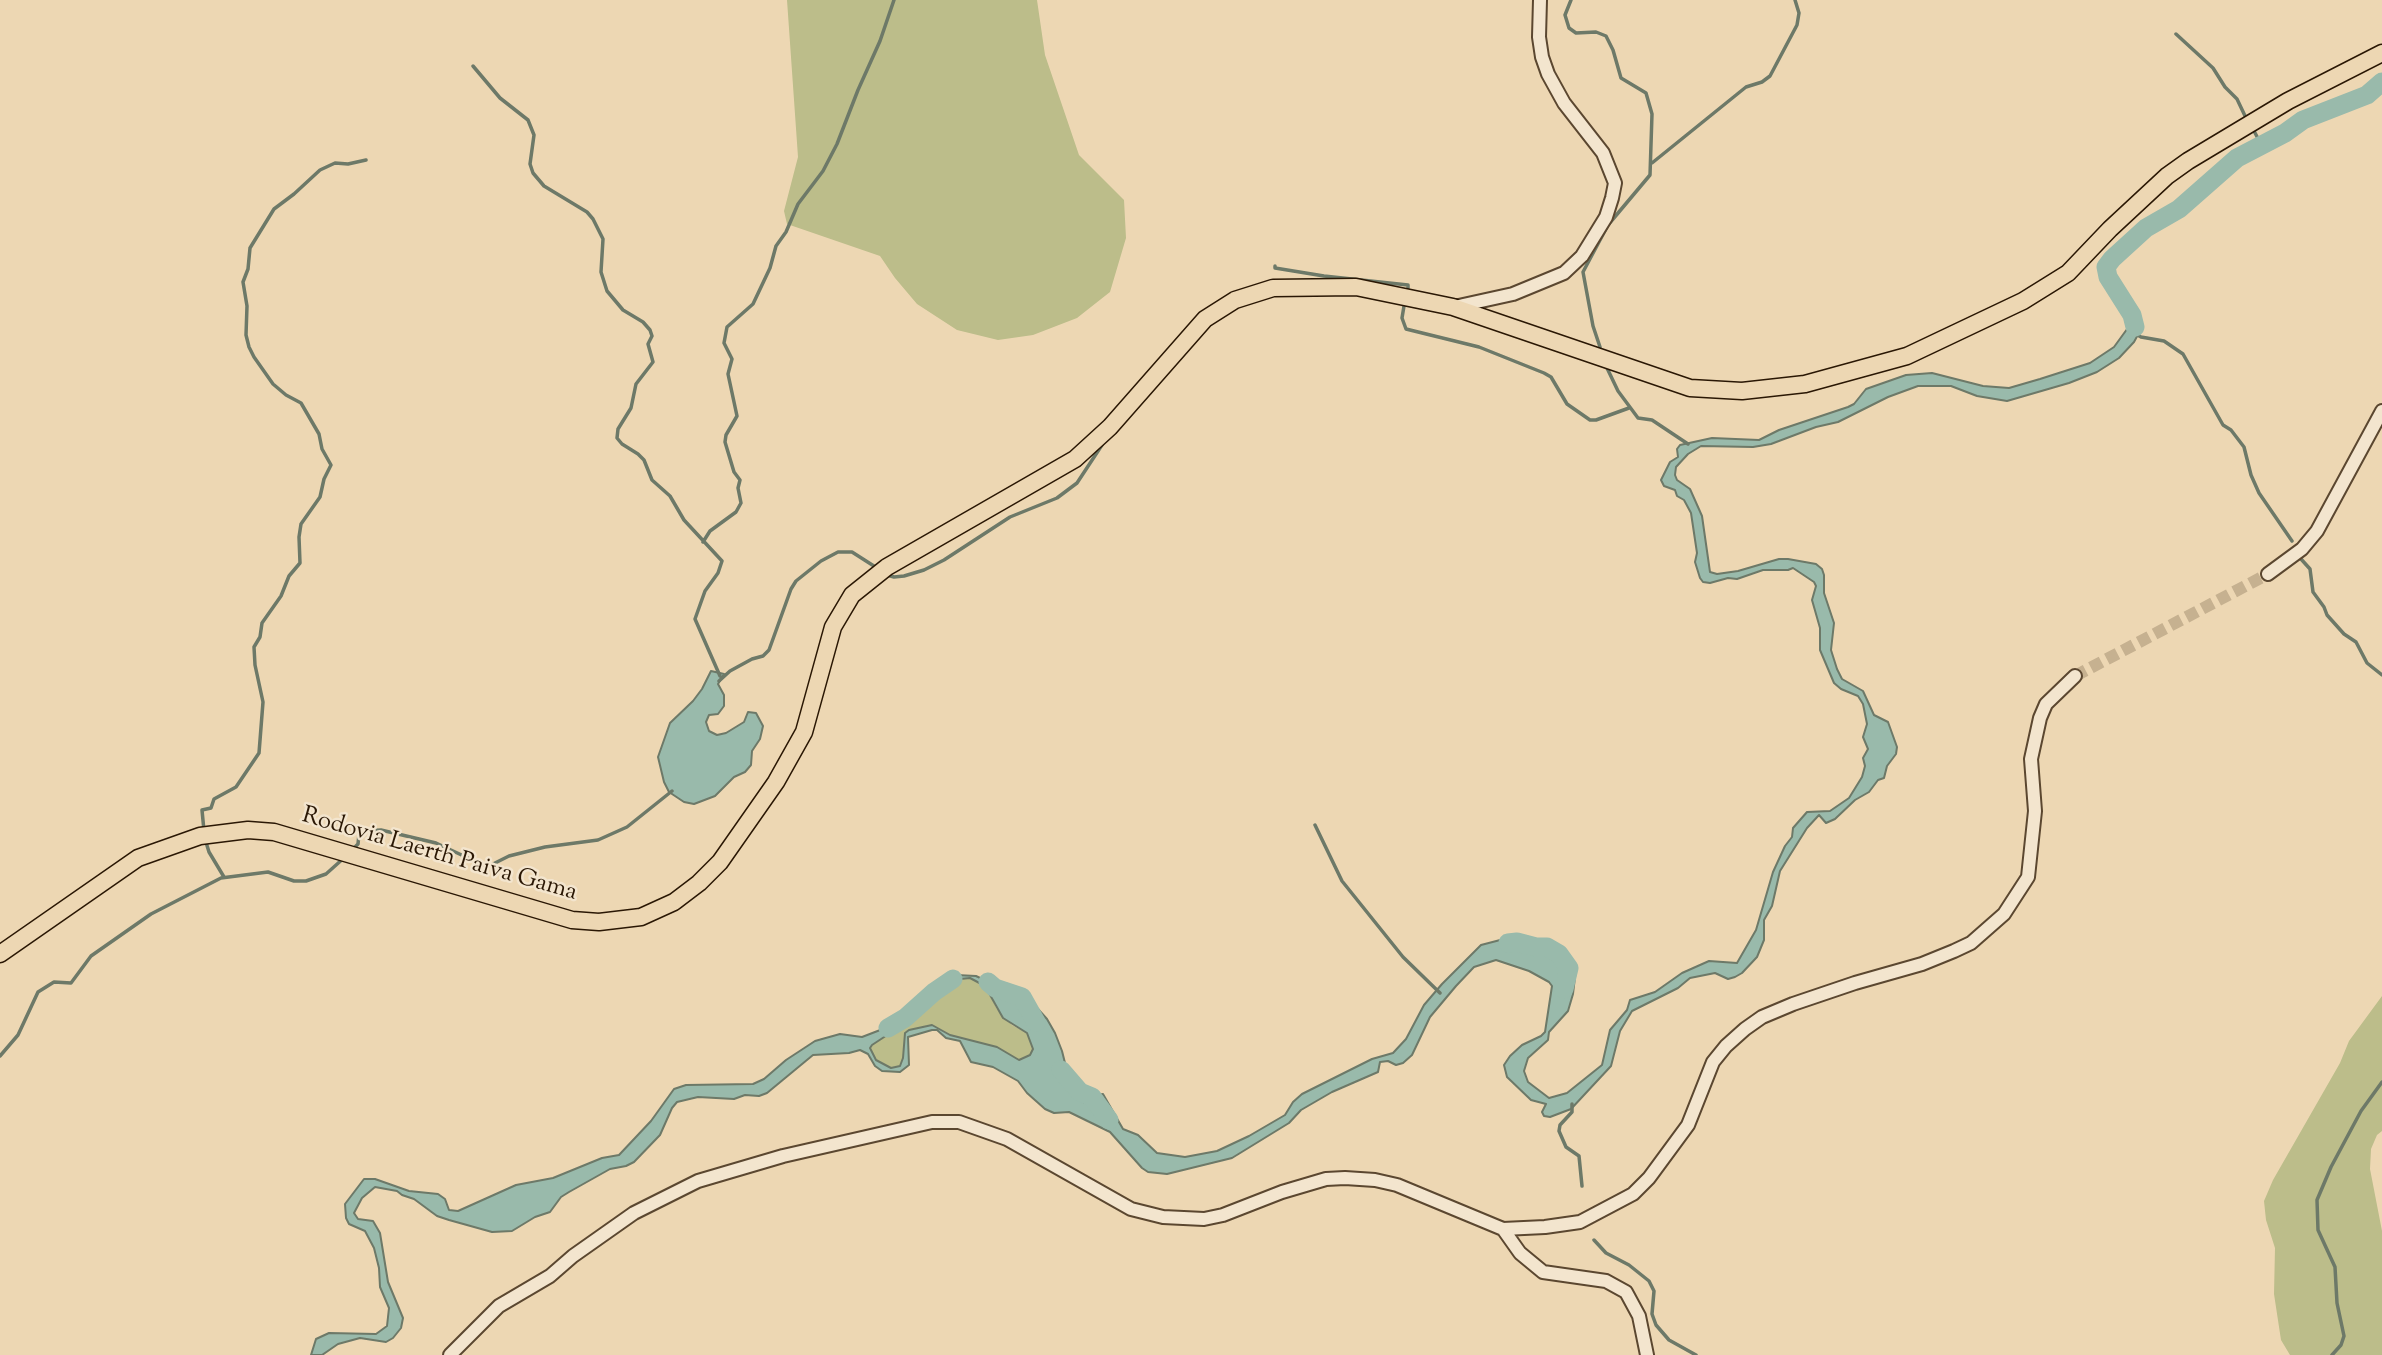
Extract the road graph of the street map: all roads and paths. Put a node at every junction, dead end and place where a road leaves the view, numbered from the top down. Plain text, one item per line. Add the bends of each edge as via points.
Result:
1 (1539, 0) edge
2 (2382, 53) edge
3 (1453, 307) junction
4 (2382, 411) edge
5 (2268, 574) tunnel mouth
6 (2075, 676) tunnel mouth
7 (0, 954) edge
8 (1503, 1229) junction
9 (450, 1355) edge
10 (1647, 1355) edge

1 - 3 street via 1542,57 1564,103 1603,153 1615,183 1612,198 1582,257 1564,273 1513,294
2 - 3 main road, Rodovia Laerth Paiva Gama via 2188,161 2059,280 1964,330 1885,364 1805,384 1742,391 1690,388
3 - 7 main road, Rodovia Laerth Paiva Gama via 1356,287 1311,286 1254,293 1205,319 1110,427 1074,459 887,567 852,595 833,627 804,732 776,782 720,862 687,893 657,911 622,920 572,920 274,832 248,830 200,836 138,858
4 - 5 street via 2317,531 2302,549
6 - 8 street via 2046,704 2040,718 2031,759 2035,811 2028,877 2004,914 1954,951 1762,1017 1713,1062 1688,1125 1633,1194 1580,1222
8 - 9 street via 1397,1185 1345,1178 1282,1192 1223,1215 1163,1217 1131,1209 1007,1139 959,1122 932,1122 698,1181 634,1213 550,1276 499,1306
8 - 10 street via 1520,1253 1543,1272 1606,1281 1626,1292 1639,1316

